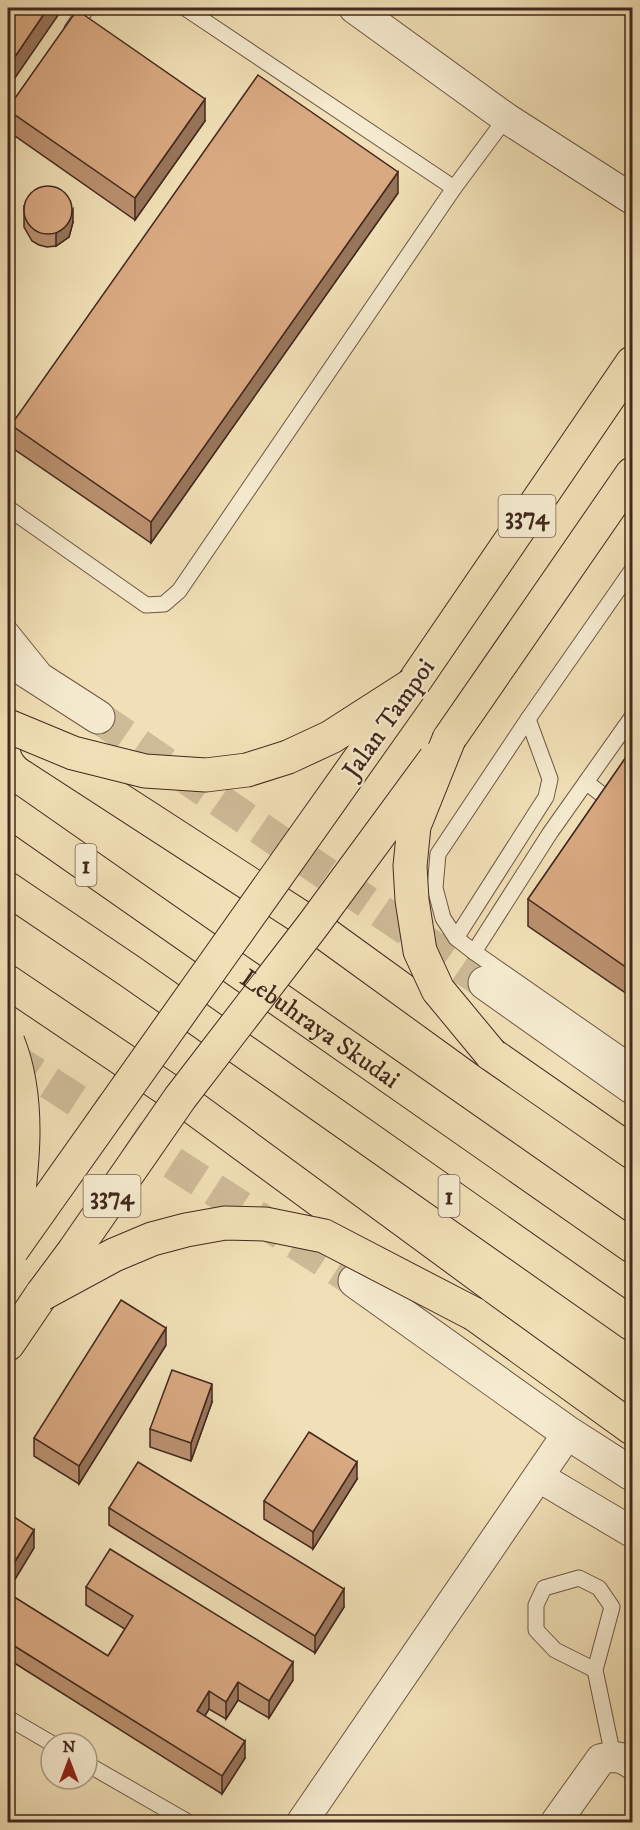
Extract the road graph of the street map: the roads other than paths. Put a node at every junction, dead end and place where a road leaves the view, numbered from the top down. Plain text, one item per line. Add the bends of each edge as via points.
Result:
1 (87, 8) edge
2 (185, 8) edge
3 (354, 8) edge
4 (67, 36) edge
5 (506, 118) junction
6 (454, 188) junction
7 (633, 199) edge
8 (633, 363) edge
9 (633, 474) edge
10 (8, 508) edge
11 (633, 570) edge
12 (8, 627) edge
13 (8, 658) edge
14 (417, 677) junction
15 (64, 695) junction
16 (98, 717) tunnel mouth
17 (633, 717) edge
18 (528, 719) junction
19 (8, 727) edge
20 (458, 727) junction
21 (586, 782) junction
22 (613, 803) edge
23 (8, 810) edge
24 (8, 889) edge
25 (266, 893) junction
26 (313, 925) junction
27 (456, 938) junction
28 (474, 952) junction
29 (8, 982) edge
30 (485, 983) tunnel mouth
31 (8, 1042) edge
32 (491, 1054) junction
33 (633, 1062) edge
34 (138, 1069) junction
35 (633, 1087) edge
36 (180, 1098) junction
37 (633, 1152) edge
38 (633, 1246) edge
39 (10, 1253) edge
40 (355, 1281) tunnel mouth
41 (42, 1294) junction
42 (474, 1314) junction
43 (633, 1324) edge
44 (8, 1344) edge
45 (633, 1428) edge
46 (568, 1433) junction
47 (633, 1474) edge
48 (539, 1477) junction
49 (633, 1532) edge
50 (595, 1670) junction
51 (8, 1718) edge
52 (39, 1736) edge
53 (623, 1760) edge
54 (99, 1771) edge
55 (188, 1822) edge
56 (302, 1822) edge
57 (556, 1822) edge

1 - 4 lane
2 - 6 lane
3 - 5 street
5 - 6 lane
5 - 7 street
6 - 10 lane via 179,591 164,604 146,605
8 - 14 main road, Jalan Tampoi / 3374
9 - 20 main road, 3374
11 - 18 lane
12 - 15 lane
13 - 15 street
14 - 19 main road, bridge via 331,737 247,770 206,775 145,771 73,753
14 - 25 main road, Jalan Tampoi / 3374, bridge
15 - 16 street
17 - 21 lane
18 - 27 lane via 550,779 546,796
18 - 27 lane via 438,854 435,888 443,918
19 - 25 main road, bridge
20 - 26 main road, 3374, bridge
20 - 32 main road, bridge via 414,826 412,900 420,951 438,990
21 - 22 lane
21 - 28 lane
23 - 38 main road, Lebuhraya Skudai / 1
24 - 43 main road, 1
25 - 26 main road
25 - 34 main road, Jalan Tampoi / 3374, bridge
26 - 32 main road, bridge
26 - 36 main road, 3374, bridge
27 - 28 lane
28 - 33 lane
29 - 34 main road
30 - 35 street
31 - 39 main road, bridge via 15,1060 22,1107 20,1176
32 - 37 main road
34 - 36 main road
34 - 39 main road, 3374, bridge
36 - 41 main road, 3374, bridge
36 - 42 main road, bridge
40 - 46 street
41 - 42 main road, bridge via 152,1239 225,1223 265,1224 324,1236
41 - 44 main road, 3374
42 - 45 main road
46 - 47 street
46 - 48 street
48 - 49 street
48 - 56 street
50 - 50 lane via 612,1607 599,1588 579,1578 544,1588 536,1605 536,1630 555,1650
50 - 53 lane
51 - 52 lane
53 - 57 street via 601,1759
54 - 55 lane

